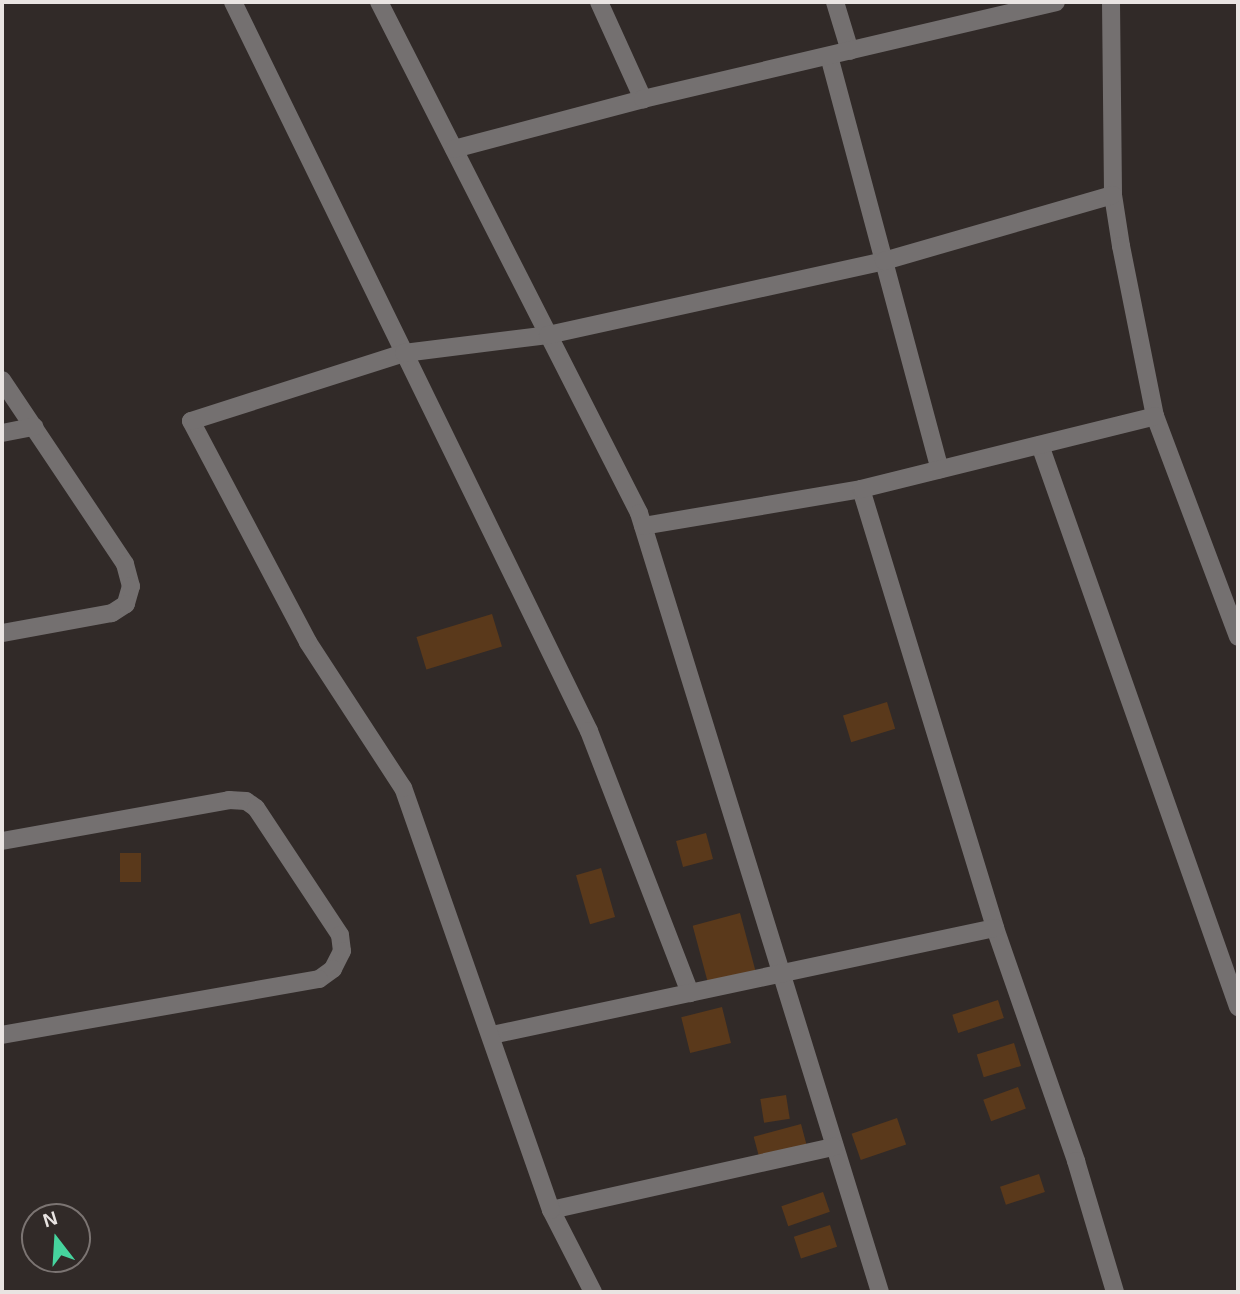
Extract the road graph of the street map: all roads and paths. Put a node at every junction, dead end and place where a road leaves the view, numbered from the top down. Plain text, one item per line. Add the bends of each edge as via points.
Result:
1 (233, 2) edge
2 (379, 2) edge
3 (599, 2) edge
4 (835, 2) edge
5 (1056, 2) edge
6 (1111, 2) edge
7 (850, 51) junction
8 (829, 56) junction
9 (643, 99) junction
10 (454, 149) junction
11 (1113, 195) junction
12 (884, 261) junction
13 (548, 335) junction
14 (404, 353) junction
15 (2, 380) edge
16 (1156, 416) junction
17 (34, 428) junction
18 (2, 433) edge
19 (1040, 445) junction
20 (940, 470) junction
21 (861, 489) junction
22 (643, 526) junction
23 (2, 633) edge
24 (1238, 637) edge
25 (2, 841) edge
26 (995, 928) junction
27 (780, 975) junction
28 (690, 993) junction
29 (1238, 1007) edge
30 (2, 1035) edge
31 (492, 1035) junction
32 (834, 1147) junction
33 (551, 1210) junction
34 (593, 1292) edge
35 (880, 1292) edge
36 (1115, 1292) edge

1 - 14 street
2 - 10 street
3 - 9 street
4 - 7 street
5 - 7 street
6 - 11 street
7 - 8 street
8 - 9 street
8 - 12 street
9 - 10 street
10 - 13 street
11 - 12 street
11 - 16 street
12 - 13 street
12 - 20 street
13 - 14 street
13 - 22 street
14 - 28 street via 589,731
14 - 31 street via 191,421 308,642 403,788
15 - 17 street
16 - 19 street
16 - 24 street
17 - 18 street
17 - 23 street via 125,564 131,586 126,604 112,613
19 - 20 street
19 - 29 street
20 - 21 street
21 - 22 street
21 - 26 street
22 - 27 street
25 - 30 street via 229,800 246,801 256,808 340,935 342,951 332,969 319,979
26 - 27 street
26 - 36 street via 1076,1161
27 - 28 street
27 - 32 street
28 - 31 street
31 - 33 street
32 - 33 street
32 - 35 street
33 - 34 street

